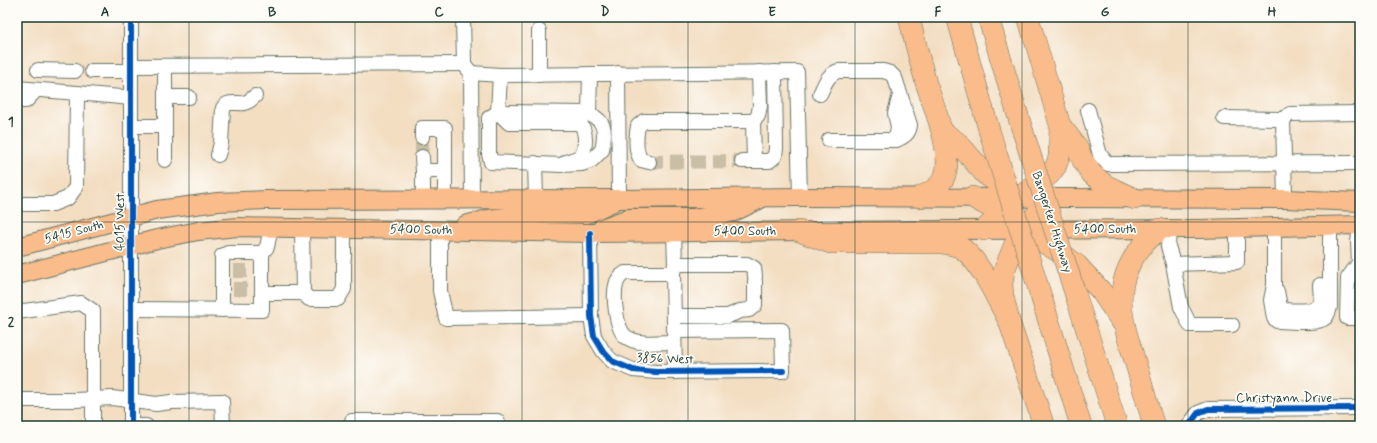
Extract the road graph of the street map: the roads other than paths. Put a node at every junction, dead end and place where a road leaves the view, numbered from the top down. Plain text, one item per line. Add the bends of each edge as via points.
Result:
1 (131, 17) edge
2 (463, 17) edge
3 (909, 17) edge
4 (957, 17) edge
5 (988, 17) edge
6 (1028, 17) edge
7 (539, 31) dead end
8 (165, 66) junction
9 (131, 68) junction
10 (467, 69) junction
11 (38, 70) dead end
12 (75, 71) dead end
13 (92, 71) dead end
14 (759, 72) junction
15 (775, 72) junction
16 (618, 73) junction
17 (590, 74) junction
18 (500, 75) junction
19 (539, 75) junction
20 (17, 88) edge
21 (36, 90) junction
22 (77, 93) junction
23 (820, 94) dead end
24 (256, 96) dead end
25 (188, 97) dead end
26 (131, 98) junction
27 (165, 98) junction
28 (17, 101) edge
29 (1088, 110) dead end
30 (498, 112) junction
31 (1360, 113) edge
32 (1224, 118) dead end
33 (585, 119) junction
34 (1283, 119) junction
35 (753, 121) junction
36 (1060, 125) junction
37 (131, 126) junction
38 (165, 126) junction
39 (942, 131) junction
40 (422, 137) dead end
41 (829, 140) dead end
42 (218, 155) dead end
43 (422, 157) tunnel mouth
44 (165, 160) dead end
45 (649, 162) dead end
46 (1360, 163) edge
47 (535, 164) junction
48 (1284, 164) junction
49 (561, 165) junction
50 (423, 171) junction
51 (445, 171) junction
52 (800, 197) junction
53 (920, 197) junction
54 (972, 197) junction
55 (765, 198) junction
56 (1018, 198) junction
57 (1051, 198) junction
58 (1134, 199) junction
59 (1284, 199) junction
60 (423, 200) junction
61 (446, 200) junction
62 (472, 200) junction
63 (536, 200) junction
64 (619, 200) junction
65 (1360, 202) edge
66 (17, 204) edge
67 (1001, 213) junction
68 (1037, 214) junction
69 (131, 217) junction
70 (1330, 225) junction
71 (1360, 225) edge
72 (271, 227) junction
73 (1274, 227) junction
74 (302, 228) junction
75 (344, 228) junction
76 (1237, 228) junction
77 (1056, 229) junction
78 (1165, 229) junction
79 (440, 230) junction
80 (984, 230) junction
81 (1023, 230) junction
82 (799, 231) junction
83 (674, 232) junction
84 (590, 233) junction
85 (131, 245) junction
86 (17, 247) edge
87 (262, 253) junction
88 (1359, 263) edge
89 (1173, 264) junction
90 (674, 268) junction
91 (17, 275) edge
92 (259, 290) junction
93 (303, 293) junction
94 (131, 309) junction
95 (222, 310) junction
96 (674, 311) junction
97 (17, 312) edge
98 (591, 316) junction
99 (1360, 318) edge
100 (1009, 321) junction
101 (1232, 325) dead end
102 (1126, 329) junction
103 (674, 336) junction
104 (675, 372) junction
105 (93, 399) junction
106 (17, 400) edge
107 (131, 401) junction
108 (1360, 408) edge
109 (351, 424) edge
110 (498, 424) edge
111 (93, 426) edge
112 (131, 426) edge
113 (146, 426) edge
114 (222, 426) edge
115 (1044, 426) edge
116 (1082, 426) edge
117 (1117, 426) edge
118 (1154, 426) edge
119 (1190, 426) edge

1 - 9 street, 4015 West
2 - 10 street
3 - 39 highway
4 - 116 highway, bridge via 989,130
5 - 117 highway, Bangerter Highway, bridge
6 - 36 highway
7 - 19 street
8 - 9 street
8 - 10 street
8 - 27 street
9 - 13 street
9 - 26 street, 4015 West
10 - 18 street
10 - 62 street
11 - 12 street
14 - 15 street
14 - 16 street
14 - 35 street via 760,106 758,116
15 - 35 street via 776,148 775,156 769,161 748,161
15 - 52 street via 797,72
16 - 17 street
16 - 64 street
17 - 19 street
17 - 33 street
18 - 19 street
18 - 30 street
20 - 21 street
21 - 22 street
21 - 28 street via 26,101
22 - 26 street
22 - 66 street via 76,187 68,198 52,204
23 - 41 street via 832,73 883,71 894,78 910,128 905,137 896,140
24 - 42 street via 246,103 230,103 223,108
25 - 27 street
26 - 37 street, 4015 West
27 - 38 street
29 - 48 street via 1100,155 1108,164
30 - 33 street via 509,122
30 - 47 street via 489,118 491,162
31 - 34 street via 1290,114
32 - 34 street
33 - 49 street via 583,151 580,156
33 - 49 street via 594,116 604,128 602,150 592,160 582,164
34 - 48 street
35 - 45 street via 644,121 638,126 637,154 641,160
36 - 56 highway via 1060,151 1056,166 1049,175
36 - 58 highway via 1077,147 1092,174 1105,185
37 - 38 street
37 - 69 street, 4015 West
38 - 44 street
39 - 53 highway via 945,174 937,187
39 - 56 highway via 958,143 984,174
40 - 51 street via 422,128 445,128
43 - 50 street
46 - 48 street
47 - 49 street
47 - 63 street
48 - 59 street
50 - 51 street
50 - 60 street
51 - 61 street
52 - 53 main road
52 - 55 main road
53 - 54 main road
54 - 56 main road
54 - 67 highway
55 - 64 main road
55 - 84 main road via 734,212 693,218 629,218
56 - 57 main road
56 - 67 highway
56 - 68 highway
57 - 58 main road
57 - 68 highway
58 - 59 main road
59 - 65 main road
60 - 61 main road
60 - 69 main road via 218,202 163,209
61 - 62 main road
62 - 63 main road
63 - 64 main road
64 - 79 main road via 586,214 535,214 488,219
67 - 80 highway
67 - 81 highway
68 - 77 highway
68 - 81 highway
69 - 85 street, 4015 West
69 - 86 main road, 5415 South
70 - 71 main road, 5400 South
70 - 73 main road, 5400 South
70 - 73 street via 1330,307 1324,319 1317,322 1277,321 1274,318 1271,300 1274,284
71 - 88 street
72 - 74 main road, 5400 South
72 - 85 main road, 5400 South via 198,231
72 - 87 street via 268,248
73 - 76 main road, 5400 South
74 - 75 main road, 5400 South
74 - 93 street
75 - 79 main road, 5400 South
75 - 93 street via 344,289 338,299 309,299
76 - 78 main road, 5400 South
76 - 89 street via 1237,262
77 - 78 main road, 5400 South
77 - 81 main road, 5400 South
78 - 89 street
78 - 102 highway via 1150,237 1135,254 1128,267 1121,304
79 - 84 main road, 5400 South
79 - 98 street via 440,291 446,318
80 - 81 main road, 5400 South
80 - 82 main road, 5400 South
81 - 100 highway via 1008,258 1002,284
81 - 102 highway via 1061,253 1091,279
82 - 83 main road, 5400 South
82 - 100 highway via 830,243 955,245 975,261
83 - 84 main road, 5400 South
83 - 90 street
84 - 98 street, 3856 West
85 - 91 main road, 5415 South
85 - 94 street, 4015 West
87 - 92 street via 258,271
87 - 95 street via 228,253 222,256 227,271 227,289
88 - 99 street via 1348,278 1347,318
89 - 101 street via 1181,307 1190,325
90 - 96 street
90 - 96 street via 747,264 754,268 755,279 755,305 749,310 740,311 727,307
90 - 103 street via 625,273 619,277 616,285 616,318 625,335 642,342
92 - 93 street
92 - 95 street via 262,310
94 - 95 street
94 - 107 street, 4015 West
96 - 103 street
97 - 105 street via 81,303 93,311
98 - 104 street, 3856 West via 594,336 612,361 632,370
100 - 115 highway
102 - 118 highway
103 - 104 street
103 - 104 street, 3856 West via 782,330 782,371
105 - 106 street
105 - 107 street
105 - 111 street
107 - 112 street, 4015 West
107 - 114 street via 156,404 222,401
108 - 119 street, Christyann Drive via 1208,409 1198,413
109 - 110 street
112 - 113 street

